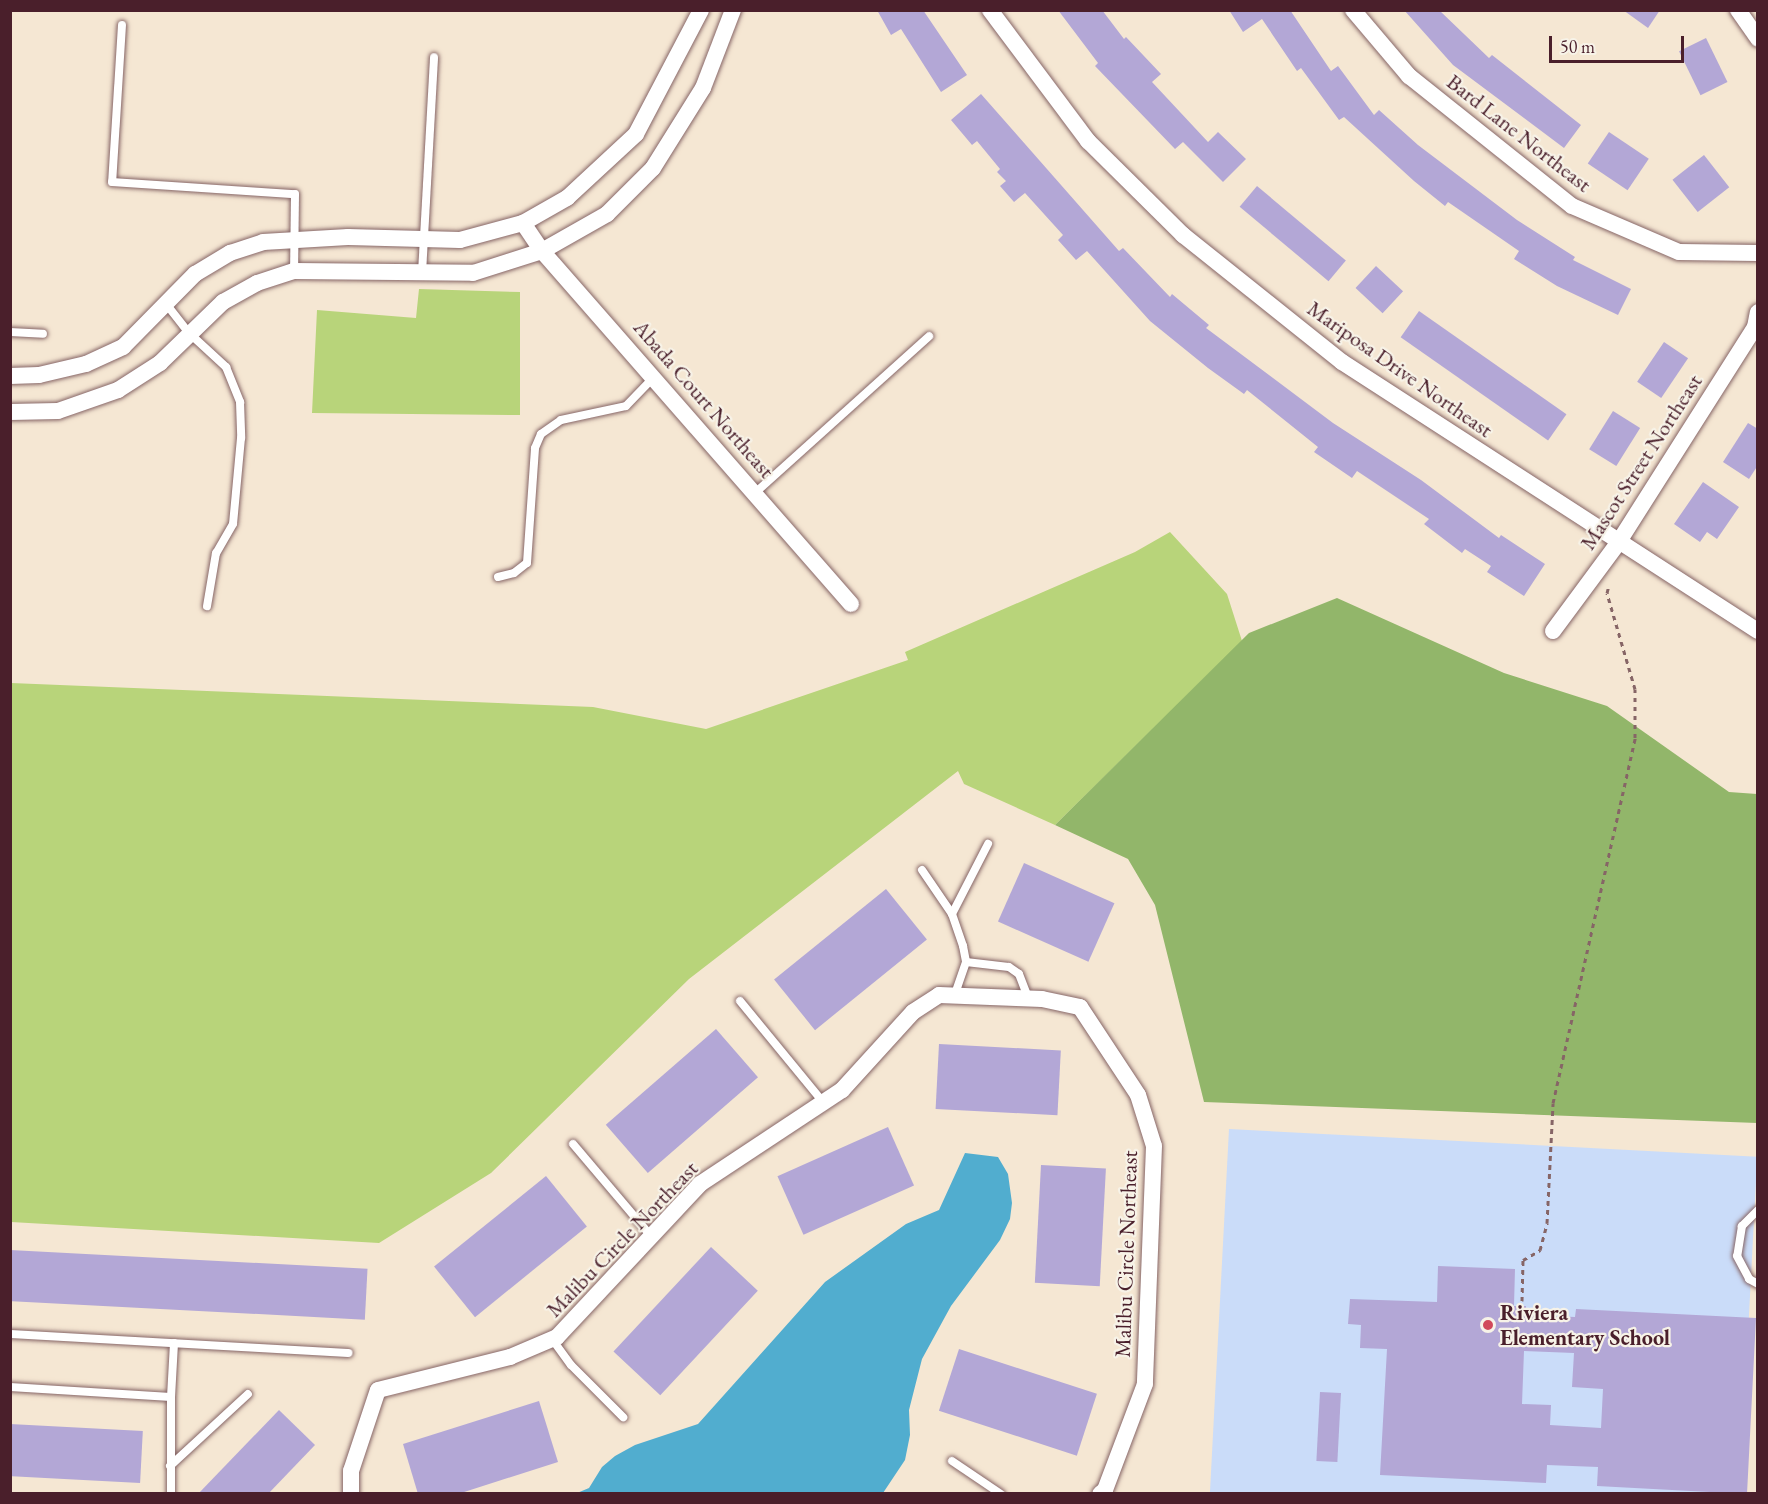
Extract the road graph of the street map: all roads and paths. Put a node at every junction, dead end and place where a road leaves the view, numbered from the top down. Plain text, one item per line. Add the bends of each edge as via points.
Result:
1 (701, 10) edge
2 (733, 10) edge
3 (990, 10) edge
4 (1353, 10) edge
5 (1738, 10) edge
6 (122, 25) dead end
7 (1758, 39) edge
8 (434, 57) dead end
9 (523, 223) junction
10 (295, 237) junction
11 (424, 239) junction
12 (542, 251) junction
13 (1758, 253) edge
14 (294, 271) junction
15 (422, 273) junction
16 (167, 306) junction
17 (1758, 312) edge
18 (10, 332) edge
19 (188, 332) junction
20 (43, 334) dead end
21 (929, 336) dead end
22 (10, 376) edge
23 (655, 376) junction
24 (10, 412) edge
25 (756, 492) junction
26 (1618, 543) junction
27 (498, 577) dead end
28 (1610, 583) dead end
29 (851, 603) dead end
30 (207, 606) dead end
31 (1758, 631) edge
32 (1553, 632) dead end
33 (988, 844) dead end
34 (922, 870) dead end
35 (952, 914) junction
36 (966, 962) junction
37 (954, 996) junction
38 (1028, 998) junction
39 (740, 1000) dead end
40 (824, 1102) junction
41 (573, 1144) dead end
42 (1758, 1210) edge
43 (651, 1236) junction
44 (1758, 1284) edge
45 (1522, 1301) dead end
46 (10, 1334) edge
47 (552, 1339) junction
48 (174, 1343) junction
49 (348, 1353) dead end
50 (10, 1388) edge
51 (248, 1394) dead end
52 (171, 1396) junction
53 (622, 1417) dead end
54 (952, 1461) dead end
55 (170, 1466) junction
56 (171, 1494) edge
57 (351, 1494) edge
58 (1001, 1494) edge
59 (1100, 1494) edge

1 - 9 street via 636,134 567,198
2 - 12 street via 703,88 653,168 607,214
3 - 26 street, Mariposa Drive Northeast via 1088,141 1183,235 1342,362
4 - 13 street, Bard Lane Northeast via 1409,76 1572,206 1679,252
5 - 7 street
6 - 10 lane via 112,182 296,194
8 - 11 lane
9 - 11 street via 460,240
9 - 12 street, Abada Court Northeast
10 - 11 street
10 - 14 lane
10 - 16 street via 230,253 195,274
11 - 15 lane
12 - 15 street via 473,273
12 - 23 street, Abada Court Northeast
14 - 15 street
14 - 19 street via 240,292
16 - 19 lane
16 - 22 street via 123,347 86,364 39,375
17 - 26 street, Mascot Street Northeast via 1755,327
18 - 20 lane
19 - 24 street via 160,363 118,390 58,411
19 - 30 lane via 226,367 240,402 241,438 233,524 216,553
21 - 25 lane
23 - 25 street, Abada Court Northeast
23 - 27 lane via 626,406 561,420 542,434 535,448 527,563 514,573
25 - 29 street, Abada Court Northeast
26 - 31 street, Mariposa Drive Northeast
26 - 32 street, Mascot Street Northeast
28 - 45 path via 1607,594 1635,689 1635,738 1553,1103 1547,1223 1539,1250 1523,1260
33 - 35 lane
34 - 35 lane
35 - 36 lane
36 - 37 lane
36 - 38 lane via 1009,967 1019,974
37 - 38 street, Malibu Circle Northeast
37 - 40 street, Malibu Circle Northeast via 939,995 913,1012 842,1090
38 - 59 street, Malibu Circle Northeast via 1080,1007 1138,1095 1154,1146 1145,1384 1105,1490
39 - 40 lane
40 - 43 street, Malibu Circle Northeast via 700,1184
41 - 43 lane
42 - 44 lane via 1742,1226 1737,1256 1749,1278
43 - 47 street, Malibu Circle Northeast
46 - 48 lane
47 - 53 lane via 571,1365
47 - 57 street, Malibu Circle Northeast via 510,1357 378,1390 351,1471
48 - 49 lane
48 - 52 lane
50 - 52 lane
51 - 55 lane
52 - 55 lane
54 - 58 lane
55 - 56 lane

